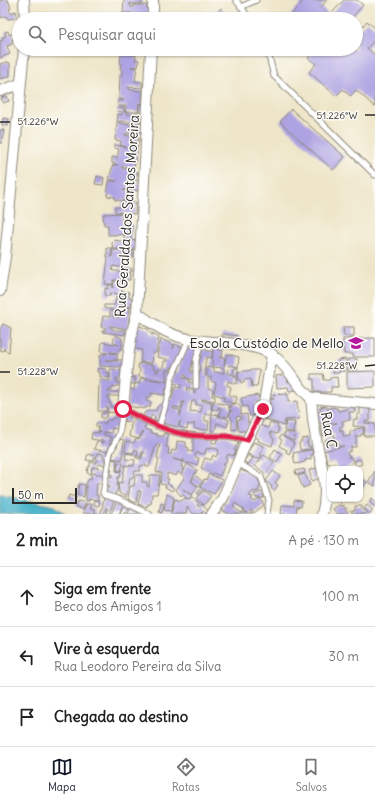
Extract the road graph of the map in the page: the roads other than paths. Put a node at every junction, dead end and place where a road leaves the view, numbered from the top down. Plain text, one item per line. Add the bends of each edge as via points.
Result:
1 (24, 0) edge
2 (153, 0) edge
3 (236, 0) edge
4 (256, 0) edge
5 (241, 7) junction
6 (25, 12) edge
7 (153, 12) edge
8 (245, 12) edge
9 (23, 56) edge
10 (151, 56) edge
11 (269, 56) edge
12 (20, 84) junction
13 (0, 91) edge
14 (375, 175) edge
15 (3, 256) edge
16 (0, 292) edge
17 (137, 313) junction
18 (189, 339) junction
19 (202, 340) junction
20 (272, 354) junction
21 (196, 386) dead end
22 (307, 396) junction
23 (375, 404) edge
24 (123, 409) junction
25 (159, 426) junction
26 (247, 440) junction
27 (238, 463) junction
28 (150, 514) edge
29 (212, 514) edge
30 (267, 514) edge
31 (322, 514) edge

1 - 6 street
2 - 7 street
3 - 5 lane
4 - 5 lane
5 - 8 lane
9 - 12 street
10 - 17 street, Rua Geralda dos Santos Moreira
11 - 14 lane via 274,76
12 - 13 street
12 - 15 street
15 - 16 street
17 - 18 street via 165,332
17 - 24 street, Rua Geralda dos Santos Moreira
18 - 19 street
18 - 25 lane via 171,379
19 - 20 street via 253,347
19 - 21 lane via 196,360
20 - 22 street
20 - 26 street via 263,409
22 - 23 street
22 - 31 street, Rua C via 325,482 326,497
24 - 25 lane
24 - 28 lane via 119,434 110,453 103,494
25 - 26 lane via 176,433 237,436
26 - 27 street
27 - 29 street via 223,498
27 - 30 lane via 261,477 268,500

